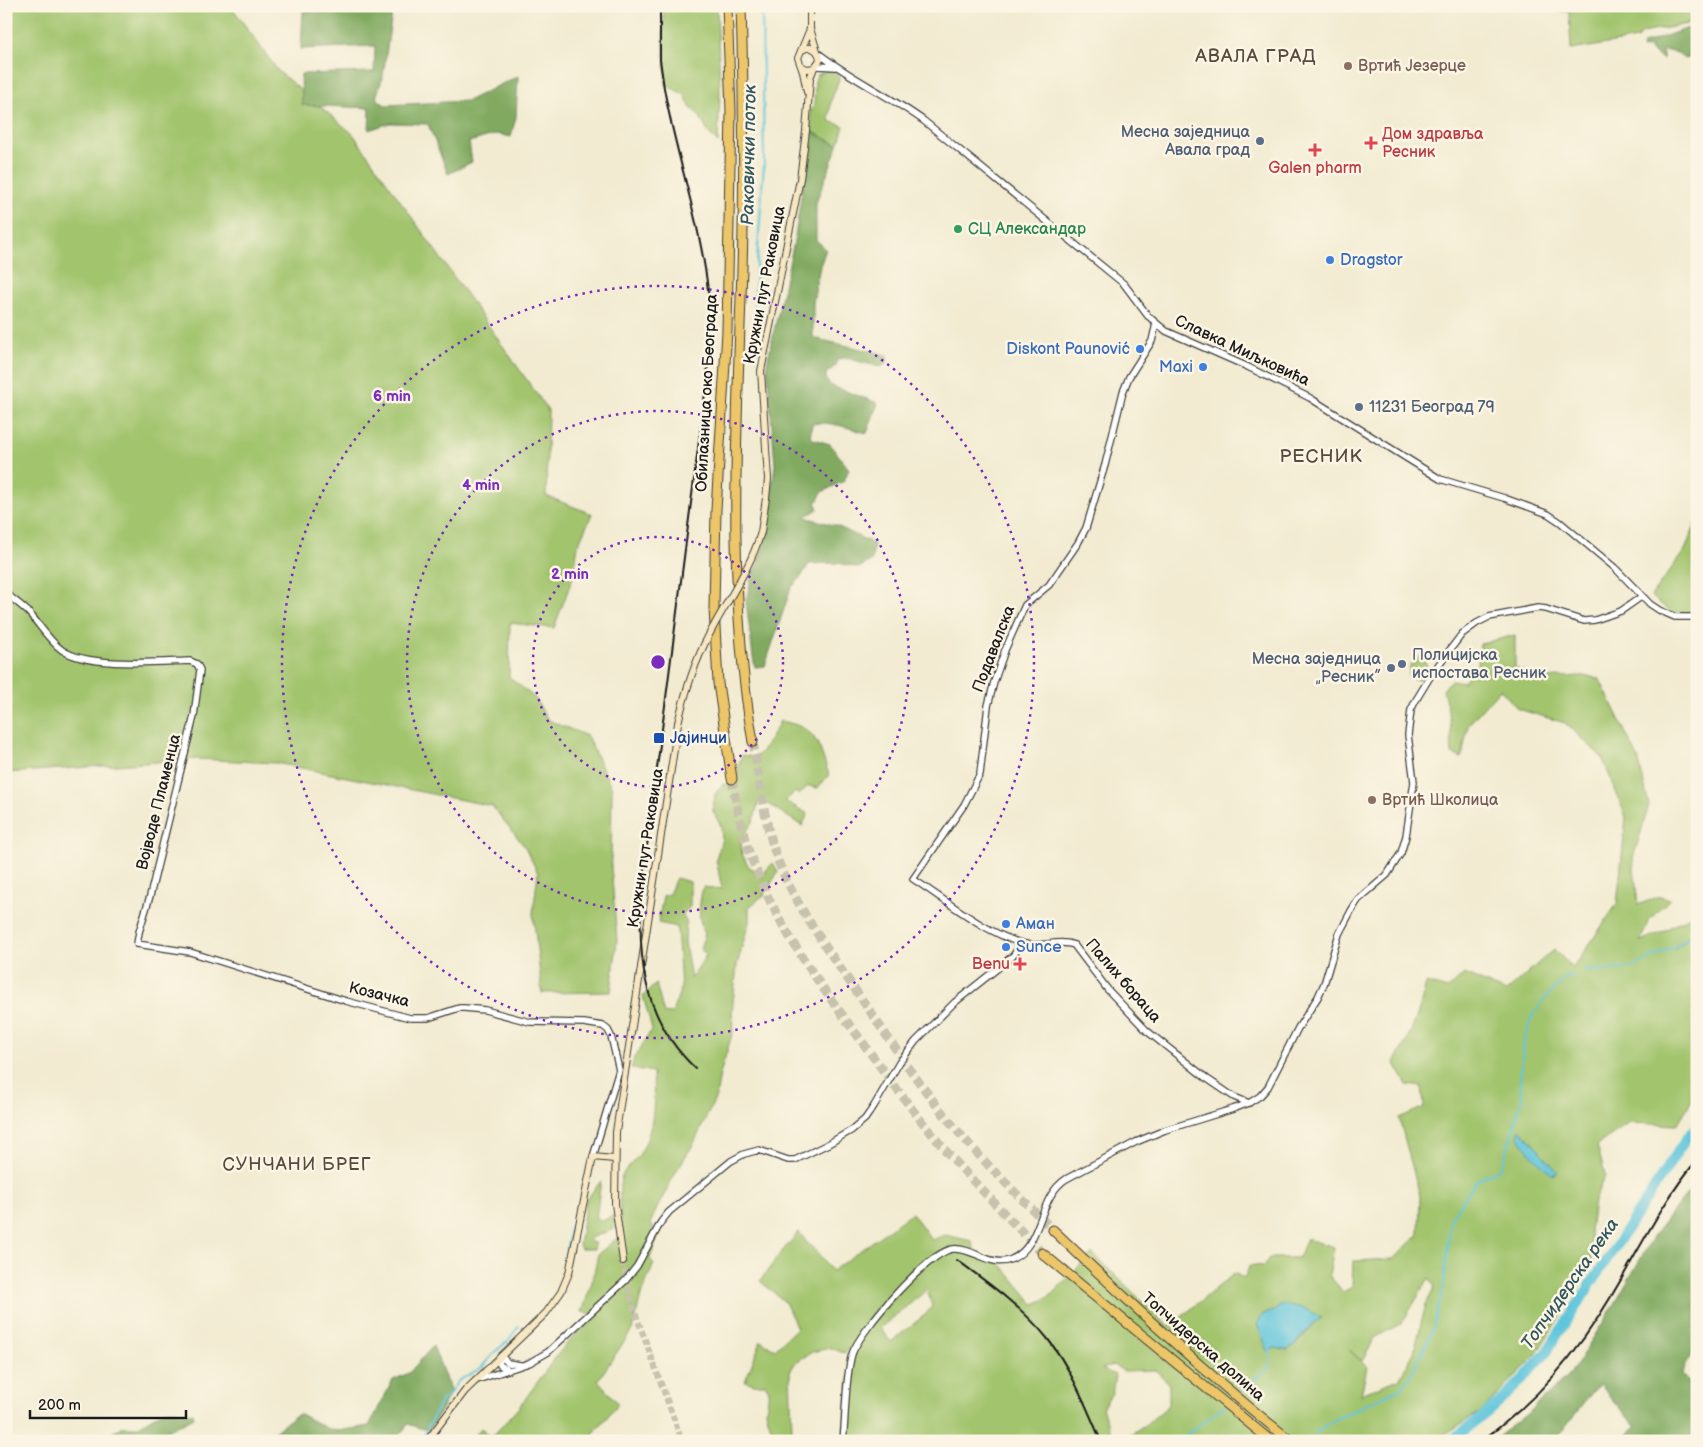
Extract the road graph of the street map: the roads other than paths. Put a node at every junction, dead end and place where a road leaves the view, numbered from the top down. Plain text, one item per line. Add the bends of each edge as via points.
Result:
1 (727, 6) edge
2 (741, 6) edge
3 (810, 6) edge
4 (810, 29) junction
5 (802, 50) junction
6 (818, 52) junction
7 (801, 66) junction
8 (836, 66) junction
9 (816, 67) junction
10 (808, 100) junction
11 (1156, 324) junction
12 (6, 592) edge
13 (1641, 597) junction
14 (1697, 617) edge
15 (753, 742) tunnel mouth
16 (732, 779) tunnel mouth
17 (913, 879) joint
18 (1022, 943) junction
19 (137, 944) joint
20 (1234, 1097) junction
21 (1248, 1102) junction
22 (1233, 1109) junction
23 (593, 1158) junction
24 (614, 1159) junction
25 (1053, 1230) tunnel mouth
26 (1042, 1253) tunnel mouth
27 (622, 1261) tunnel mouth
28 (500, 1358) junction
29 (522, 1365) junction
30 (509, 1370) junction
31 (475, 1381) junction
32 (428, 1441) edge
33 (843, 1441) edge
34 (1272, 1441) edge
35 (1291, 1441) edge

1 - 16 highway, Обилазница око Београда via 731,111 727,331 716,502 714,608 718,683
2 - 15 highway, Обилазница око Београда via 743,211 736,529 742,659
3 - 4 main road
4 - 5 main road
4 - 6 main road
5 - 6 main road via 811,48
5 - 7 main road via 798,58
6 - 8 street, Славка Миљковића
6 - 9 main road via 820,60
7 - 9 main road via 808,70
7 - 10 main road, Кружни пут Раковица
8 - 9 street
8 - 11 street, Славка Миљковића via 924,120 1124,284
9 - 10 main road, Кружни пут Раковица via 810,78
10 - 24 main road, Кружни пут Раковица, bridge via 800,178 762,371 768,479 760,532 753,558 699,655 678,723
11 - 13 street, Славка Миљковића via 1310,398 1440,479 1548,514 1615,568
11 - 17 street, Подавалска via 1152,341 1132,371 1123,392 1086,528 1049,585 1026,605 1005,650 988,706 980,774 960,812
12 - 19 street, Војводе Пламенца via 29,612 59,647 72,654 103,661 190,662 199,666 200,681 190,739
13 - 14 street, Славка Миљковића via 1671,616
13 - 21 street via 1617,613 1590,621 1542,608 1483,620 1458,638 1433,672 1410,717 1408,735 1414,782 1402,853 1387,875 1350,910 1318,997 1298,1028 1268,1088
17 - 18 street, Палих бораца via 977,921
18 - 20 street, Палих бораца via 1074,945 1108,990 1147,1031
18 - 29 street via 1012,956 954,1003 916,1041 858,1125 795,1160 759,1150 731,1161 669,1212 637,1266 614,1292 548,1352
19 - 23 street, Козачка via 190,952 410,1018 431,1017 464,1008 530,1022 603,1026 611,1036 618,1070
20 - 21 street, Палих бораца
20 - 22 street via 1236,1104
21 - 22 street
22 - 33 street via 1136,1142 1061,1182 1046,1202 1028,1246 1013,1259 992,1260 954,1249 929,1262 866,1327 856,1344 850,1364
23 - 24 main road
23 - 28 main road via 574,1259 566,1282 546,1314
24 - 27 main road, Кружни пут Раковица
25 - 35 highway, Топчидерска долина via 1217,1381
26 - 34 highway, Топчидерска долина
28 - 29 street via 510,1364
28 - 30 street via 500,1365
28 - 31 main road
29 - 30 street
30 - 31 street
31 - 32 main road

